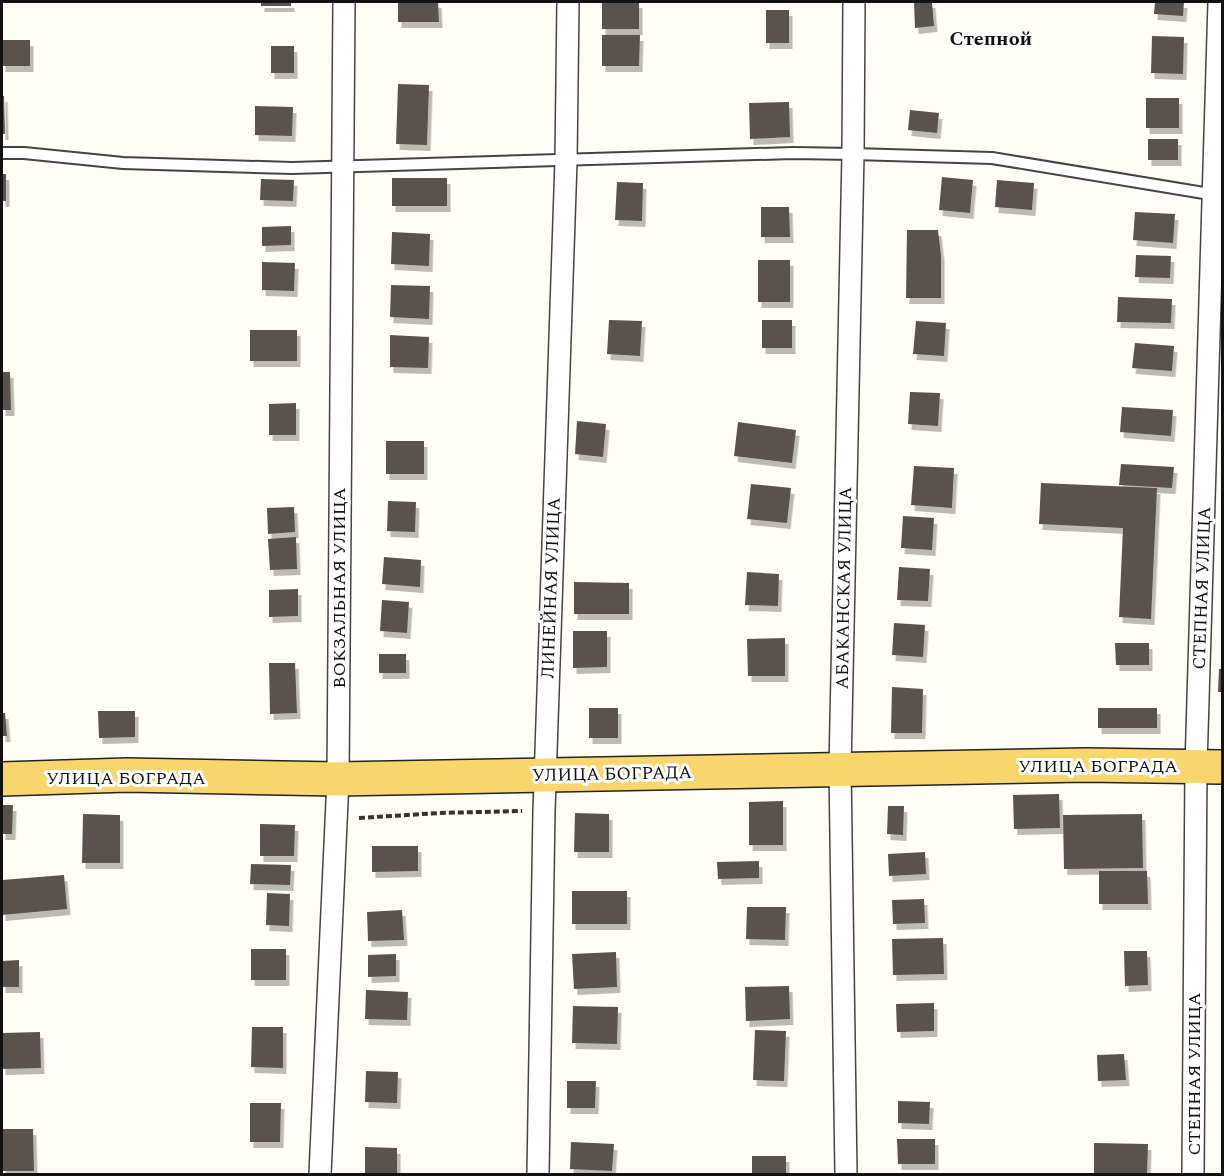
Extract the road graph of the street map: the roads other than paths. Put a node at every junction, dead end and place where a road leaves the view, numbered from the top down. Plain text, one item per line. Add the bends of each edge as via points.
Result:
1 (345, 2) edge
2 (568, 2) edge
3 (854, 2) edge
4 (1219, 2) edge
5 (2, 153) edge
6 (853, 154) junction
7 (566, 161) junction
8 (342, 166) junction
9 (1218, 195) edge
10 (1209, 767) edge
11 (840, 769) junction
12 (545, 775) junction
13 (2, 779) edge
14 (338, 779) junction
15 (320, 1174) edge
16 (538, 1174) edge
17 (846, 1174) edge
18 (1193, 1174) edge

1 - 8 street, ВОКЗАЛЬНАЯ УЛИЦА
2 - 7 street, ЛИНЕЙНАЯ УЛИЦА
3 - 6 street, АБАКАНСКАЯ УЛИЦА
4 - 9 street, СТЕПНАЯ УЛИЦА
5 - 8 lane via 123,163
6 - 7 lane
6 - 9 lane via 993,158
6 - 11 street, АБАКАНСКАЯ УЛИЦА
7 - 8 lane
7 - 12 street, ЛИНЕЙНАЯ УЛИЦА
8 - 14 street, ВОКЗАЛЬНАЯ УЛИЦА
9 - 10 street, СТЕПНАЯ УЛИЦА
10 - 11 main road, УЛИЦА БОГРАДА
10 - 18 street, СТЕПНАЯ УЛИЦА
11 - 12 main road, УЛИЦА БОГРАДА
11 - 17 street, АБАКАНСКАЯ УЛИЦА
12 - 14 main road, УЛИЦА БОГРАДА
12 - 16 street, ЛИНЕЙНАЯ УЛИЦА
13 - 14 main road, УЛИЦА БОГРАДА via 127,775
14 - 15 street, ВОКЗАЛЬНАЯ УЛИЦА

